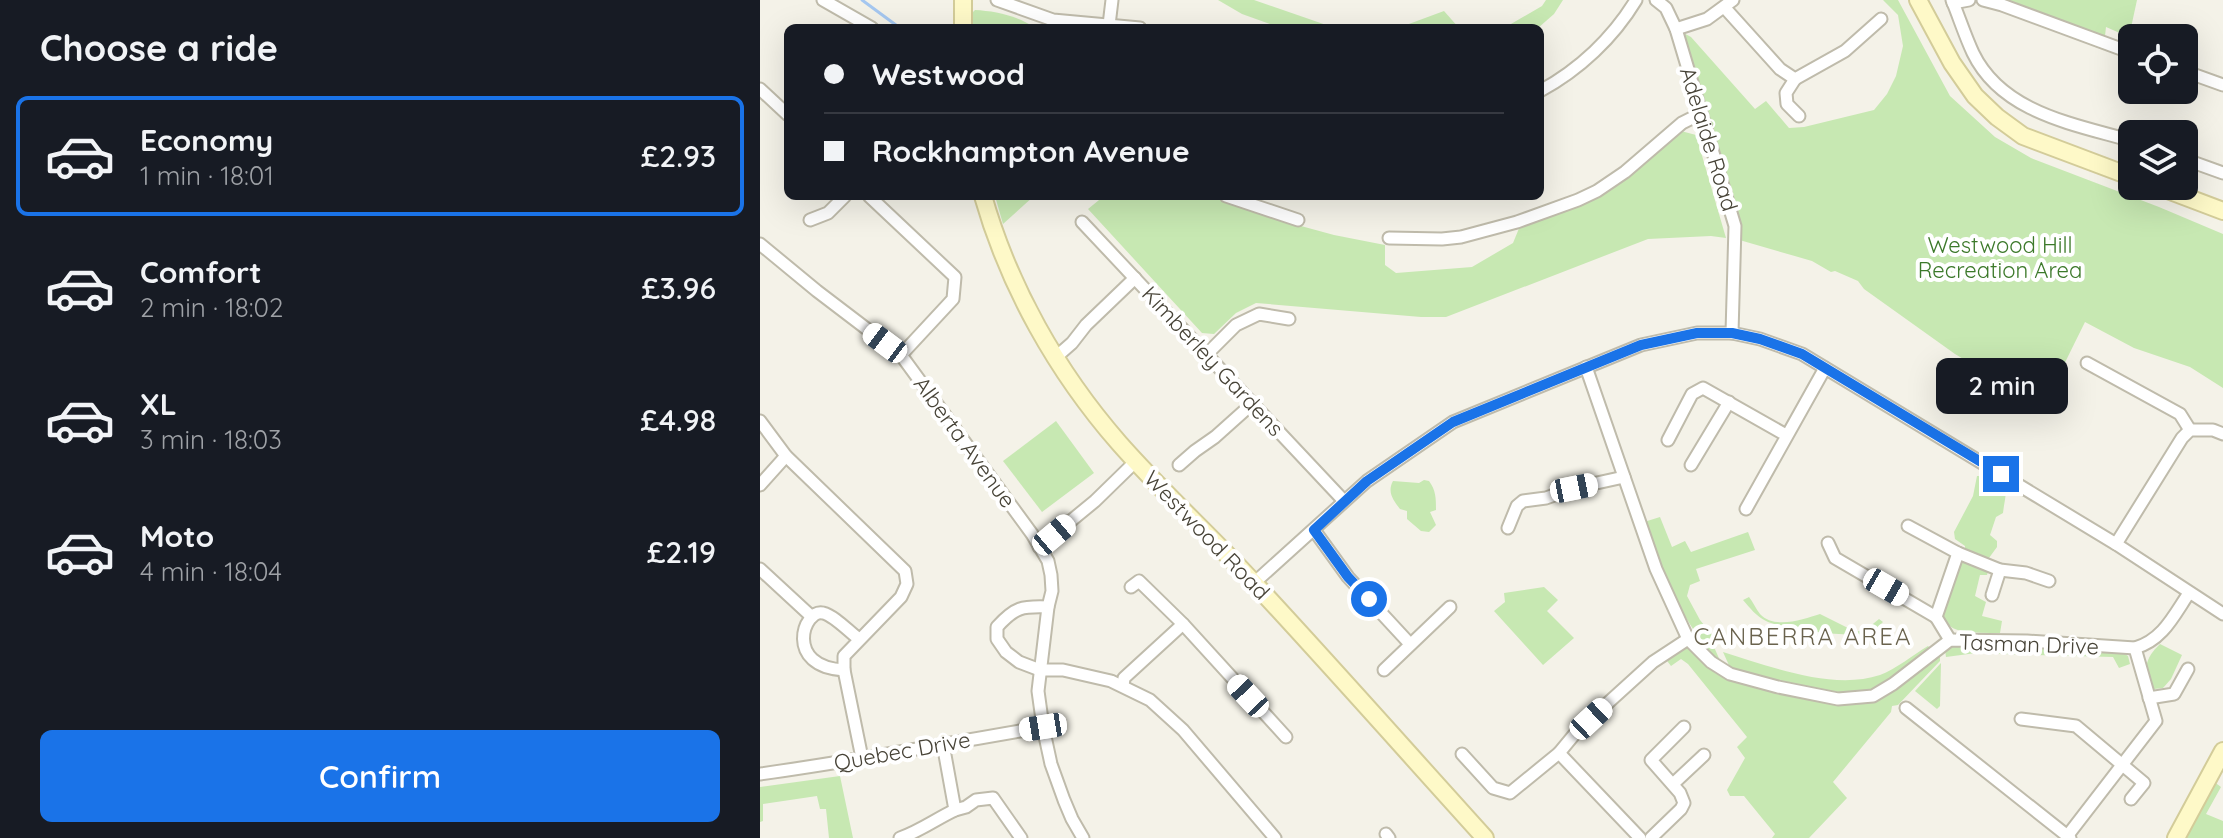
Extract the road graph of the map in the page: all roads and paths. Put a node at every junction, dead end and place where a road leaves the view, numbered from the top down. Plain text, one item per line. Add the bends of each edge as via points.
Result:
1 (823, 0) edge
2 (963, 0) edge
3 (997, 0) edge
4 (1112, 0) edge
5 (1636, 0) edge
6 (1656, 0) edge
7 (1918, 0) edge
8 (1969, 0) edge
9 (1983, 0) edge
10 (1953, 1) edge
11 (1729, 4) edge
12 (1881, 19) dead end
13 (865, 24) edge
14 (963, 24) edge
15 (1052, 24) edge
16 (1109, 24) edge
17 (1676, 29) junction
18 (2118, 48) edge
19 (2198, 76) edge
20 (1795, 79) junction
21 (2223, 85) edge
22 (760, 89) edge
23 (1544, 89) edge
24 (784, 111) edge
25 (1700, 114) junction
26 (1799, 116) dead end
27 (2118, 137) edge
28 (2198, 164) edge
29 (2118, 172) edge
30 (2223, 173) edge
31 (841, 200) edge
32 (873, 200) edge
33 (984, 200) edge
34 (1238, 200) edge
35 (2194, 200) edge
36 (2223, 211) edge
37 (810, 220) dead end
38 (1298, 220) dead end
39 (1082, 222) dead end
40 (1389, 238) dead end
41 (760, 244) edge
42 (1135, 278) junction
43 (1289, 319) dead end
44 (1732, 333) junction
45 (1207, 354) junction
46 (901, 355) junction
47 (1056, 357) junction
48 (2087, 363) dead end
49 (1586, 367) junction
50 (1825, 368) junction
51 (1729, 402) junction
52 (1253, 403) junction
53 (760, 421) edge
54 (2190, 430) junction
55 (2223, 434) edge
56 (1786, 435) junction
57 (1668, 440) dead end
58 (786, 456) junction
59 (1136, 461) junction
60 (1179, 465) dead end
61 (1691, 465) dead end
62 (1624, 477) junction
63 (760, 485) edge
64 (1344, 501) junction
65 (1746, 509) dead end
66 (1908, 526) dead end
67 (1508, 528) dead end
68 (1314, 530) junction
69 (1828, 543) dead end
70 (2116, 544) junction
71 (1039, 547) junction
72 (1958, 553) junction
73 (760, 569) edge
74 (2000, 570) junction
75 (2049, 581) dead end
76 (1254, 583) junction
77 (1131, 587) dead end
78 (2189, 593) junction
79 (1992, 595) dead end
80 (1048, 607) junction
81 (1450, 607) dead end
82 (2223, 614) edge
83 (812, 617) junction
84 (1936, 617) junction
85 (1183, 624) junction
86 (859, 639) junction
87 (1688, 639) junction
88 (1950, 640) junction
89 (1410, 644) junction
90 (2135, 648) junction
91 (2188, 669) dead end
92 (844, 670) junction
93 (1040, 670) junction
94 (1384, 670) dead end
95 (1123, 686) junction
96 (2149, 698) junction
97 (1906, 708) dead end
98 (2021, 719) dead end
99 (1043, 727) junction
100 (1684, 727) dead end
101 (1286, 737) dead end
102 (943, 744) junction
103 (2223, 751) edge
104 (1559, 753) junction
105 (1462, 754) dead end
106 (1704, 755) dead end
107 (862, 758) junction
108 (2122, 764) junction
109 (760, 774) edge
110 (1673, 784) junction
111 (2131, 799) dead end
112 (955, 810) junction
113 (921, 835) edge
114 (2069, 836) edge
115 (900, 838) edge
116 (1021, 838) edge
117 (1083, 838) edge
118 (1275, 838) edge
119 (1485, 838) edge
120 (1640, 838) edge
121 (1651, 838) edge
122 (2176, 838) edge

1 - 13 street
2 - 14 street
3 - 15 street
4 - 16 street
5 - 23 street via 1597,49
6 - 17 street, Adelaide Road
7 - 29 street via 1952,63 1997,117 2023,136
8 - 10 street
9 - 18 street
10 - 27 street via 1974,55 1993,82 2045,116
11 - 17 street via 1707,19
11 - 20 street via 1780,69
12 - 20 street via 1845,51
17 - 25 street, Adelaide Road
19 - 21 street
20 - 26 street via 1786,93 1787,104
22 - 24 street
25 - 40 street via 1625,172 1578,200 1461,237
25 - 44 street, Adelaide Road via 1735,226
28 - 30 street
31 - 37 street
32 - 46 street via 955,277 953,299
33 - 47 street, Westwood Road via 1008,267
34 - 38 street
35 - 36 street
39 - 42 street, Kimberley Gardens
41 - 46 street, Alberta Avenue
42 - 45 street, Kimberley Gardens
42 - 47 street
43 - 45 street via 1259,314 1236,325
44 - 49 street via 1697,333 1641,345
44 - 50 street via 1802,354
45 - 52 street, Kimberley Gardens
46 - 71 street, Alberta Avenue
47 - 59 street, Westwood Road via 1094,413
48 - 54 street via 2180,414
49 - 62 street, Tasman Drive
49 - 64 street via 1453,422
50 - 56 street
50 - 70 street
51 - 56 street
51 - 57 street via 1703,388 1692,394
51 - 61 street
52 - 60 street
52 - 64 street, Kimberley Gardens
53 - 58 street
54 - 55 street
54 - 70 street
56 - 65 street
58 - 63 street
58 - 86 street via 905,571 901,597
59 - 71 street
59 - 76 street, Westwood Road
62 - 67 street via 1523,501
62 - 87 street, Tasman Drive via 1656,569
64 - 68 street
66 - 72 street
68 - 76 street
68 - 89 street via 1348,577
69 - 84 street via 1835,558
70 - 78 street
71 - 80 street, Alberta Avenue via 1051,575
72 - 74 street
72 - 84 street
73 - 83 street
74 - 75 street
74 - 79 street
76 - 119 street, Westwood Road
77 - 85 street via 1139,581
78 - 82 street
78 - 90 street via 2151,643
80 - 93 street, Alberta Avenue
80 - 93 street via 1022,606 997,627 997,639 1006,652
81 - 89 street
83 - 86 street via 826,614
83 - 92 street via 802,641 804,651 821,666
84 - 88 street
85 - 95 street via 1124,678
85 - 101 street
86 - 92 street via 844,656
87 - 88 street, Tasman Drive via 1730,674 1838,699 1873,696
87 - 104 street via 1653,662
88 - 90 street, Tasman Drive
89 - 94 street
90 - 96 street
91 - 96 street via 2174,694
92 - 107 street
93 - 95 street via 1063,670
93 - 99 street, Alberta Avenue
95 - 118 street via 1150,700 1183,730
96 - 108 street via 2156,721
97 - 114 street
98 - 108 street via 2076,726
99 - 102 street, Quebec Drive
99 - 117 street, Alberta Avenue via 1051,764
100 - 110 street via 1651,760
102 - 107 street, Quebec Drive
102 - 112 street
103 - 122 street
104 - 105 street via 1510,793 1493,788
104 - 120 street
106 - 110 street
107 - 109 street, Quebec Drive
108 - 111 street via 2144,783
108 - 114 street
110 - 121 street via 1684,803
112 - 113 street via 936,819
112 - 116 street via 993,798
113 - 115 street

